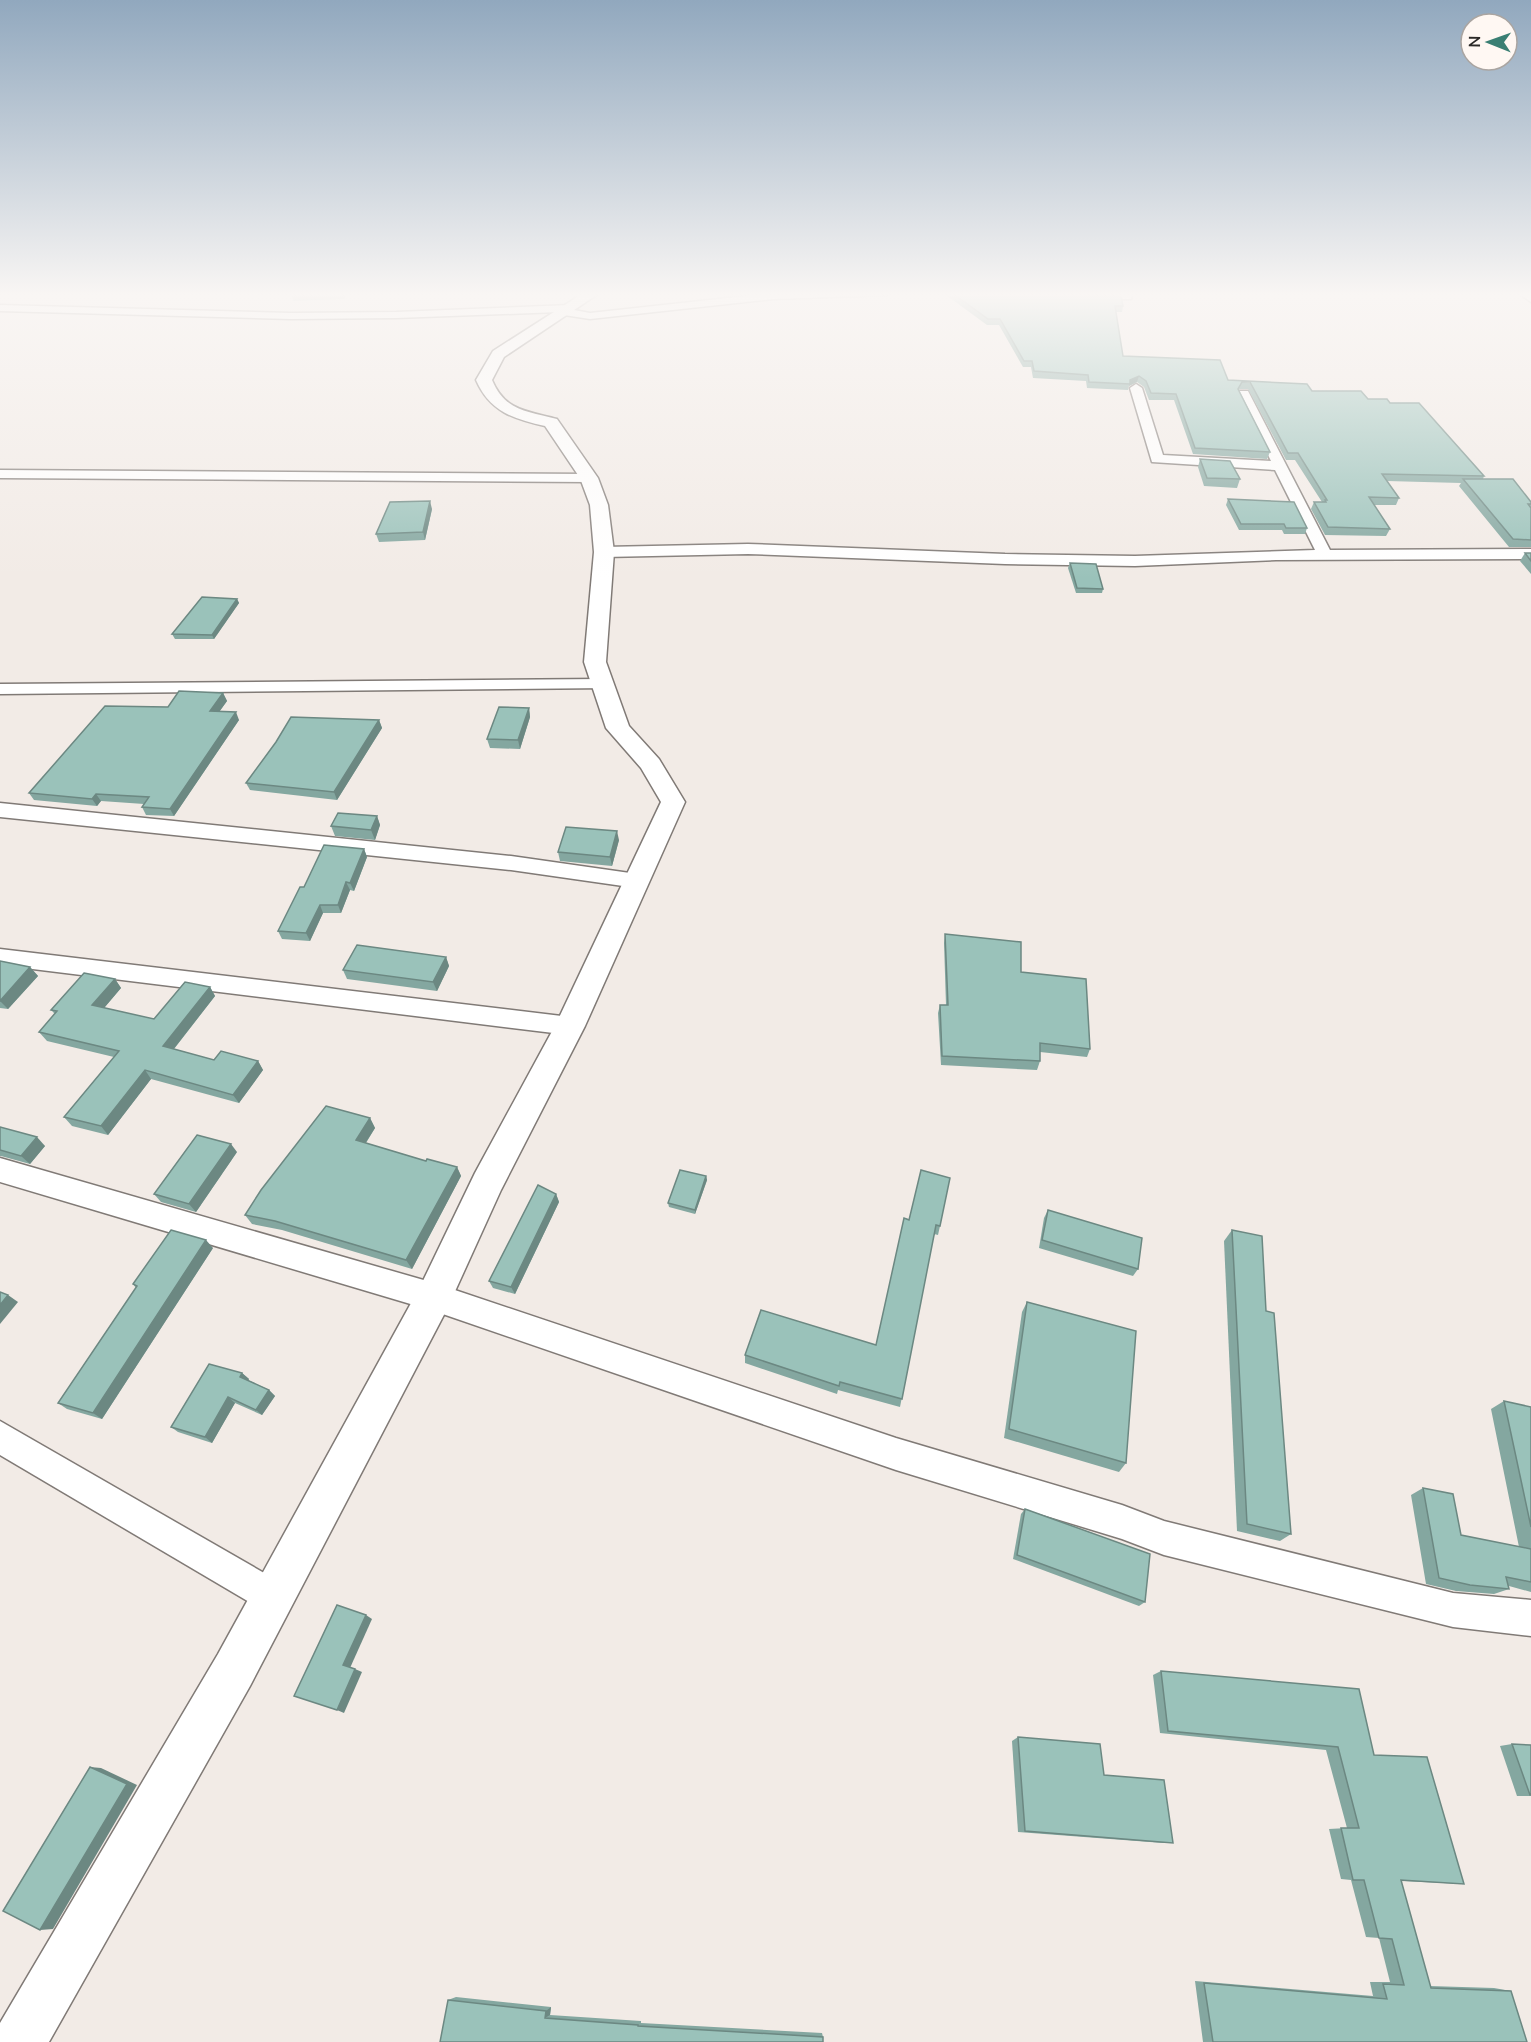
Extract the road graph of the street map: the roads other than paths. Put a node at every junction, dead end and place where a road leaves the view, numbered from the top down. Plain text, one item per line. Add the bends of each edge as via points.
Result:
1 (486, 387) edge
2 (1136, 388) edge
3 (1244, 394) edge
4 (1280, 466) junction
5 (0, 474) edge
6 (589, 478) junction
7 (604, 552) junction
8 (1531, 554) edge
9 (1325, 555) junction
10 (603, 684) junction
11 (0, 689) edge
12 (0, 810) edge
13 (637, 881) junction
14 (0, 957) edge
15 (570, 1026) junction
16 (0, 1170) edge
17 (434, 1297) junction
18 (0, 1437) edge
19 (273, 1597) junction
20 (1531, 1618) edge
21 (19, 2042) edge

1 - 6 street via 489,396 513,414 551,422
2 - 4 street via 1157,459
3 - 4 street
4 - 9 street
5 - 6 street
6 - 7 street via 599,505
7 - 9 street via 748,549 1135,561
7 - 10 street via 595,662
8 - 9 street
10 - 11 street
10 - 13 street via 618,728 651,764 673,802
12 - 13 street via 512,863
13 - 15 street
14 - 15 street
15 - 17 street via 487,1183
16 - 17 street
17 - 19 street
17 - 20 street via 896,1454 1164,1538 1453,1610
18 - 19 street
19 - 21 street

